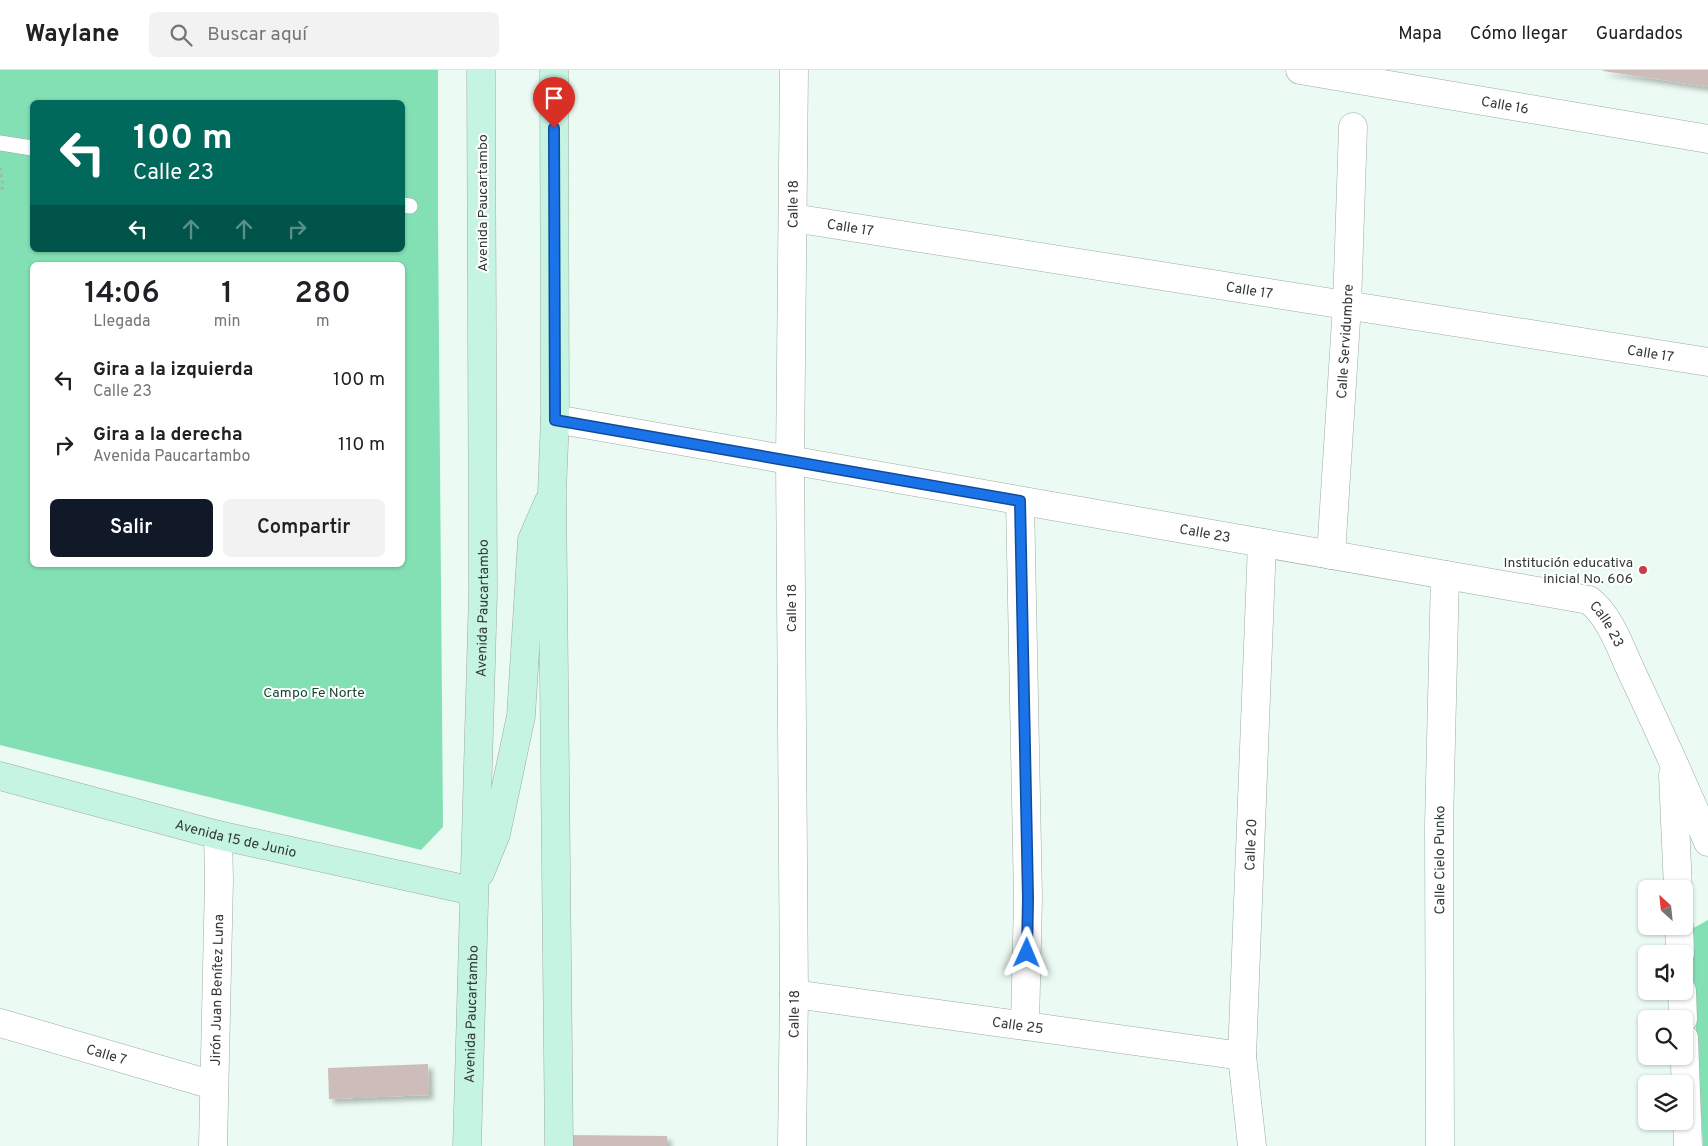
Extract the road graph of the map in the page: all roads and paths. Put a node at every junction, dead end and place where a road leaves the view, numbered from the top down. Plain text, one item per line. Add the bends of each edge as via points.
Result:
1 (481, 70) edge
2 (554, 70) edge
3 (794, 70) edge
4 (1300, 70) edge
5 (1353, 127) dead end
6 (1708, 139) edge
7 (0, 143) edge
8 (30, 148) edge
9 (0, 168) edge
10 (0, 194) edge
11 (793, 218) junction
12 (1347, 305) junction
13 (1708, 362) edge
14 (555, 420) junction
15 (790, 461) junction
16 (552, 492) junction
17 (1020, 501) junction
18 (1262, 543) junction
19 (1331, 555) junction
20 (1445, 575) junction
21 (1672, 758) junction
22 (0, 776) edge
23 (218, 835) junction
24 (1708, 842) edge
25 (1678, 880) edge
26 (473, 891) junction
27 (794, 994) junction
28 (0, 1023) edge
29 (1025, 1026) junction
30 (1242, 1056) junction
31 (1685, 1065) edge
32 (213, 1085) junction
33 (213, 1146) edge
34 (466, 1146) edge
35 (559, 1146) edge
36 (792, 1146) edge
37 (1252, 1146) edge
38 (1440, 1146) edge
39 (1688, 1146) edge

1 - 26 main road, Avenida Paucartambo via 482,593
2 - 14 main road
3 - 11 street, Calle 18
4 - 6 street, Calle 16
5 - 12 street, Calle Servidumbre
7 - 8 lane
9 - 10 path via 3,186
11 - 12 street, Calle 17
11 - 15 street, Calle 18
12 - 13 street, Calle 17
12 - 19 street, Calle Servidumbre
14 - 15 street, Calle 23
14 - 16 main road
15 - 17 street, Calle 23
15 - 27 street, Calle 18
16 - 26 main road via 532,540 521,716 496,834
16 - 35 main road
17 - 18 street, Calle 23
17 - 29 street via 1028,898
18 - 19 street, Calle 23
18 - 30 street, Calle 20
19 - 20 street, Calle 23
20 - 21 street, Calle 23 via 1589,600 1597,606
20 - 38 street, Calle Cielo Punko via 1439,824
21 - 24 street, Calle 23
21 - 25 street
22 - 23 main road, Avenida 15 de Junio
23 - 26 main road, Avenida 15 de Junio
23 - 32 street, Jirón Juan Benítez Luna
26 - 34 main road, Avenida Paucartambo
27 - 29 street, Calle 25
27 - 36 street, Calle 18
28 - 32 street, Calle 7
29 - 30 street, Calle 25
30 - 37 street, Calle 20
31 - 39 street
32 - 33 street, Jirón Juan Benítez Luna

